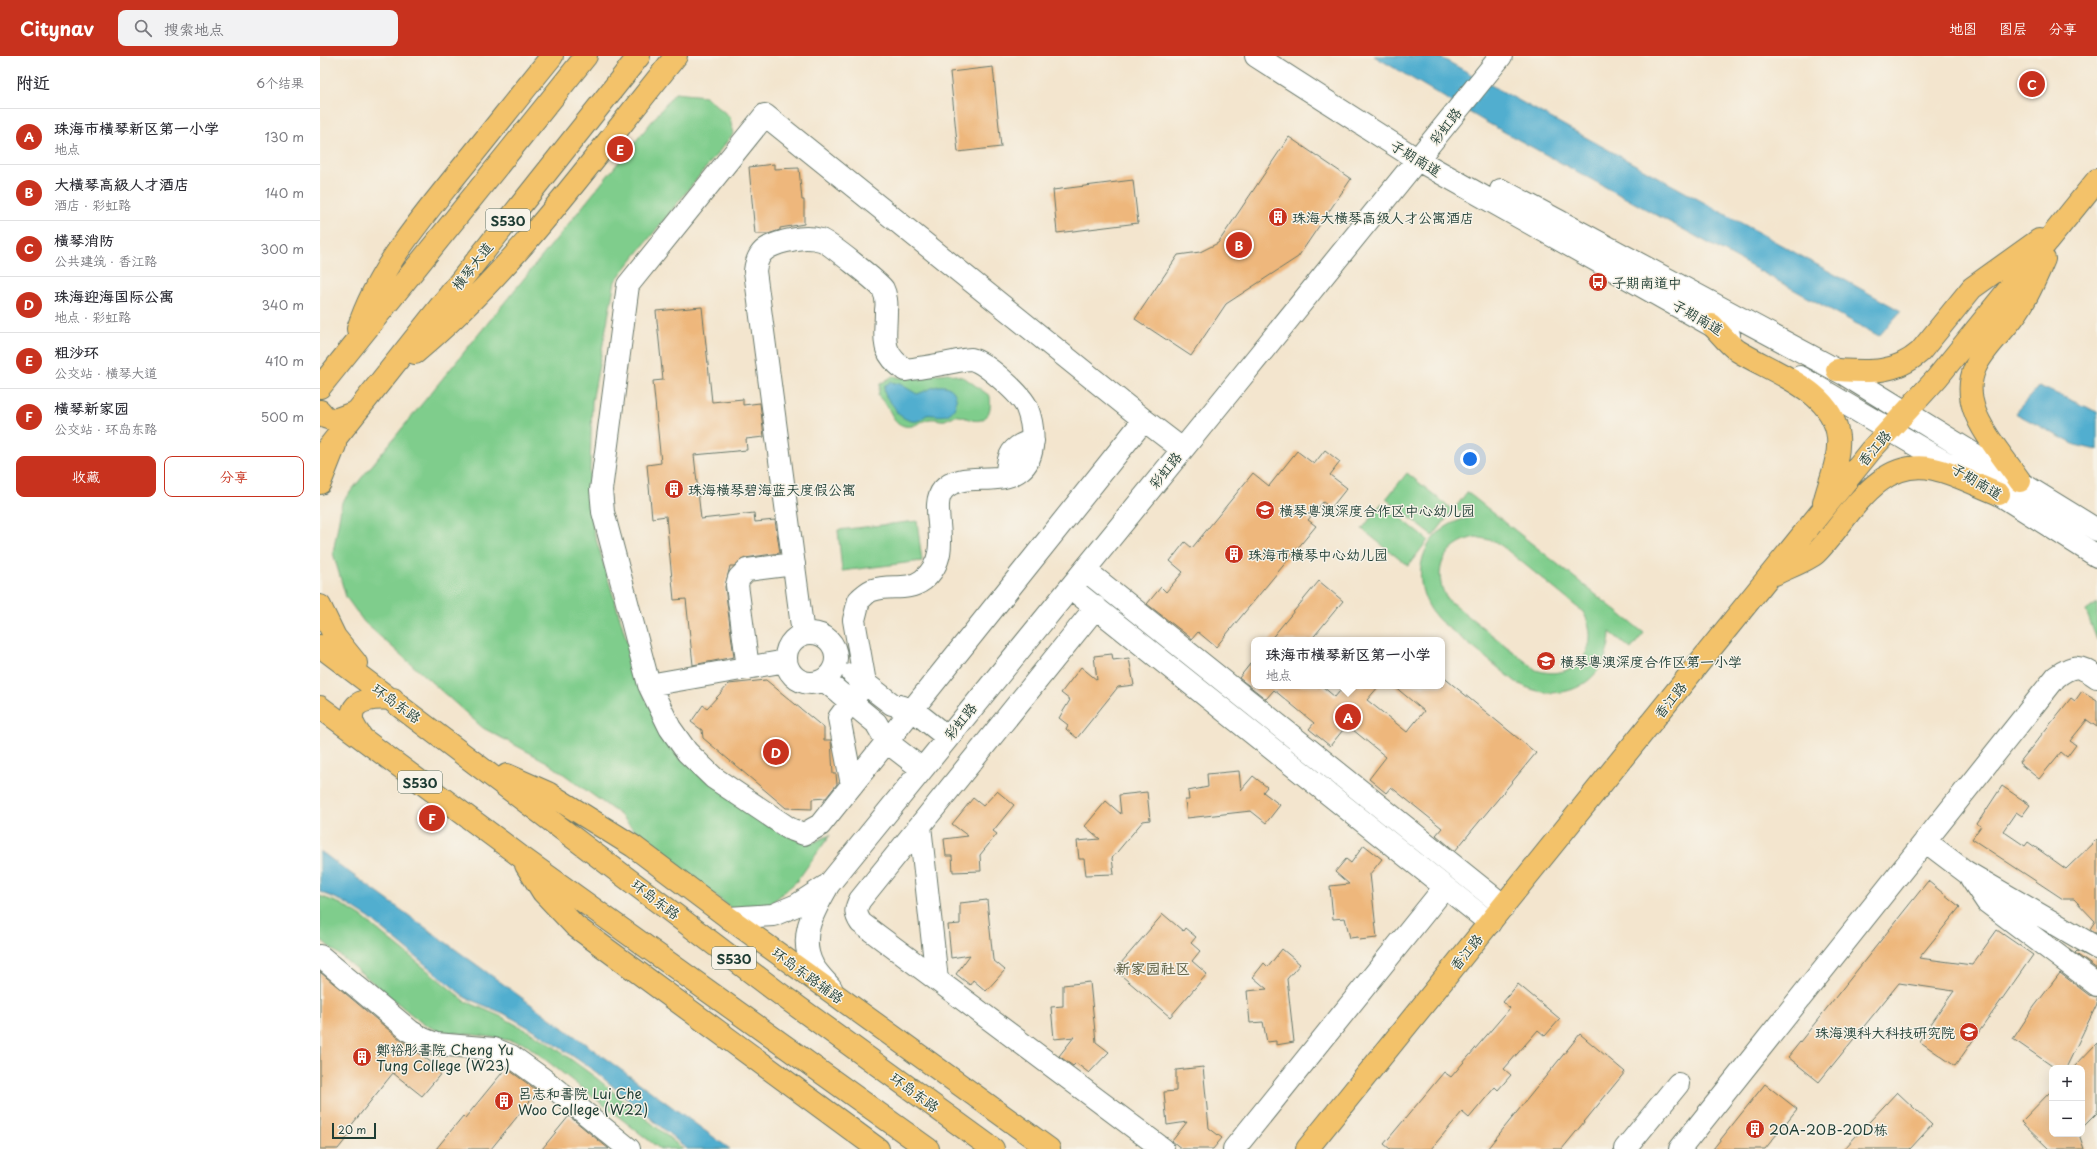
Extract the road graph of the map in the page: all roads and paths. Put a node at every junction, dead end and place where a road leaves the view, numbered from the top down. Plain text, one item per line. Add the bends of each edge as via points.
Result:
1 (552, 56) edge
2 (586, 56) edge
3 (639, 56) edge
4 (676, 56) edge
5 (1256, 56) edge
6 (1282, 56) edge
7 (1501, 56) edge
8 (1422, 155) junction
9 (2097, 180) edge
10 (2061, 225) junction
11 (1712, 325) junction
12 (353, 344) junction
13 (1837, 370) junction
14 (378, 385) junction
15 (320, 387) edge
16 (320, 412) edge
17 (356, 412) junction
18 (1906, 412) junction
19 (1144, 420) junction
20 (1890, 430) junction
21 (339, 434) junction
22 (1182, 449) junction
23 (320, 458) edge
24 (2020, 481) junction
25 (320, 483) edge
26 (2000, 494) junction
27 (1822, 510) junction
28 (2097, 530) edge
29 (2097, 556) edge
30 (794, 564) junction
31 (1085, 570) junction
32 (1769, 577) junction
33 (1071, 588) junction
34 (320, 606) edge
35 (1096, 607) junction
36 (803, 634) junction
37 (320, 646) edge
38 (836, 660) junction
39 (786, 661) junction
40 (748, 668) junction
41 (2097, 677) edge
42 (824, 680) junction
43 (865, 683) junction
44 (649, 685) junction
45 (385, 694) junction
46 (850, 702) junction
47 (320, 707) edge
48 (913, 710) junction
49 (947, 737) junction
50 (362, 738) junction
51 (887, 742) junction
52 (478, 763) junction
53 (922, 770) junction
54 (852, 785) junction
55 (920, 826) junction
56 (1926, 841) junction
57 (520, 856) junction
58 (1966, 872) junction
59 (829, 884) junction
60 (1445, 887) junction
61 (1504, 906) junction
62 (729, 918) junction
63 (1490, 923) junction
64 (2097, 948) edge
65 (320, 956) edge
66 (937, 980) junction
67 (2097, 985) edge
68 (776, 991) junction
69 (837, 995) junction
70 (900, 1043) junction
71 (1678, 1084) dead end
72 (629, 1149) edge
73 (878, 1149) edge
74 (928, 1149) edge
75 (993, 1149) edge
76 (1049, 1149) edge
77 (1163, 1149) edge
78 (1234, 1149) edge
79 (1307, 1149) edge
80 (1625, 1149) edge
81 (1680, 1149) edge

1 - 12 main road via 422,217 380,277 367,303
2 - 12 main road, S530
3 - 14 main road, 横琴大道 / S530
4 - 14 main road via 512,259 437,334
5 - 8 street, 子期南道
6 - 8 street, 子期南道
7 - 8 street, 彩虹路
8 - 11 street, 子期南道
8 - 13 street, 子期南道
8 - 22 street, 彩虹路
9 - 10 main road, 香江路
10 - 13 main road via 1972,288 1912,359 1883,371
10 - 18 main road, 香江路 via 1937,378
10 - 24 main road via 2021,307 1984,351 1973,372 1971,384 1971,396 1978,419
11 - 20 street, 子期南道
11 - 27 main road via 1736,350 1815,394 1831,414 1838,438 1837,451
12 - 15 main road, S530
13 - 18 street, 子期南道
14 - 17 main road, 横琴大道 / S530
16 - 17 main road via 334,420
17 - 21 main road, 横琴大道 / S530
18 - 20 main road, 香江路
18 - 24 street, 子期南道
19 - 22 street
19 - 44 street via 765,115 628,285 601,490 603,512
19 - 48 street
20 - 26 street, 子期南道
20 - 27 main road, 香江路
21 - 23 main road, 横琴大道 / S530
21 - 25 main road
22 - 31 street, 彩虹路
24 - 28 street, 子期南道
26 - 29 street, 子期南道
26 - 32 main road via 1933,469 1898,471 1879,481 1868,491 1815,554
27 - 32 main road, 香江路
30 - 36 street
30 - 40 street via 748,570 739,578 737,585
30 - 43 street via 755,271 756,258 770,246 797,238 822,240 883,289 887,303 888,355 895,362 905,370 971,359 987,368 1019,396 1027,407 1033,441 1031,455 1020,470 1007,476 954,481 942,490 938,502 941,548 934,566 923,580 908,588 873,590 858,600 854,620
31 - 33 street, 彩虹路
31 - 61 street
32 - 61 main road, 香江路
33 - 35 street
33 - 49 street, 彩虹路
34 - 45 main road via 335,637
35 - 55 street
35 - 60 street
36 - 38 street via 811,632 827,638 834,648
36 - 39 street via 790,644
37 - 45 main road, 环岛东路 / S530
38 - 42 street via 835,668
38 - 43 street
39 - 40 street
39 - 42 street via 788,669 800,681 816,683
40 - 44 street
41 - 56 street via 2082,667 2069,668 2056,677
42 - 46 street
43 - 46 street
43 - 48 street via 892,704
44 - 54 street via 670,728 687,752 714,778 798,832 804,834 820,825
45 - 50 main road via 379,698 368,699 354,710 353,725
45 - 52 main road, 环岛东路 / S530
46 - 51 street via 876,723
46 - 54 street via 840,718
47 - 50 main road, S530
48 - 49 street
48 - 51 street
49 - 53 street, 彩虹路
50 - 57 main road, S530
51 - 53 street
51 - 54 street
52 - 62 main road, 环岛东路辅路 via 548,793 633,846
52 - 68 main road, 环岛东路 / S530
53 - 59 street, 彩虹路
55 - 66 street
55 - 66 street via 860,900 856,907 856,916 861,923
56 - 58 street
56 - 81 street
57 - 73 main road via 543,892 575,926
57 - 74 main road, S530
58 - 64 street
58 - 67 street via 1987,902
59 - 62 street via 797,905 773,915
59 - 69 street via 810,918 807,941 813,965
60 - 63 street
60 - 78 street
61 - 63 main road, 香江路
62 - 69 main road, 环岛东路辅路
63 - 79 main road, 香江路
65 - 72 street via 410,1031 423,1039 448,1046 494,1049 518,1061
66 - 77 street
68 - 70 main road
68 - 75 main road, 环岛东路 / S530
69 - 70 main road, 环岛东路辅路
70 - 76 main road, 环岛东路辅路
71 - 80 street

